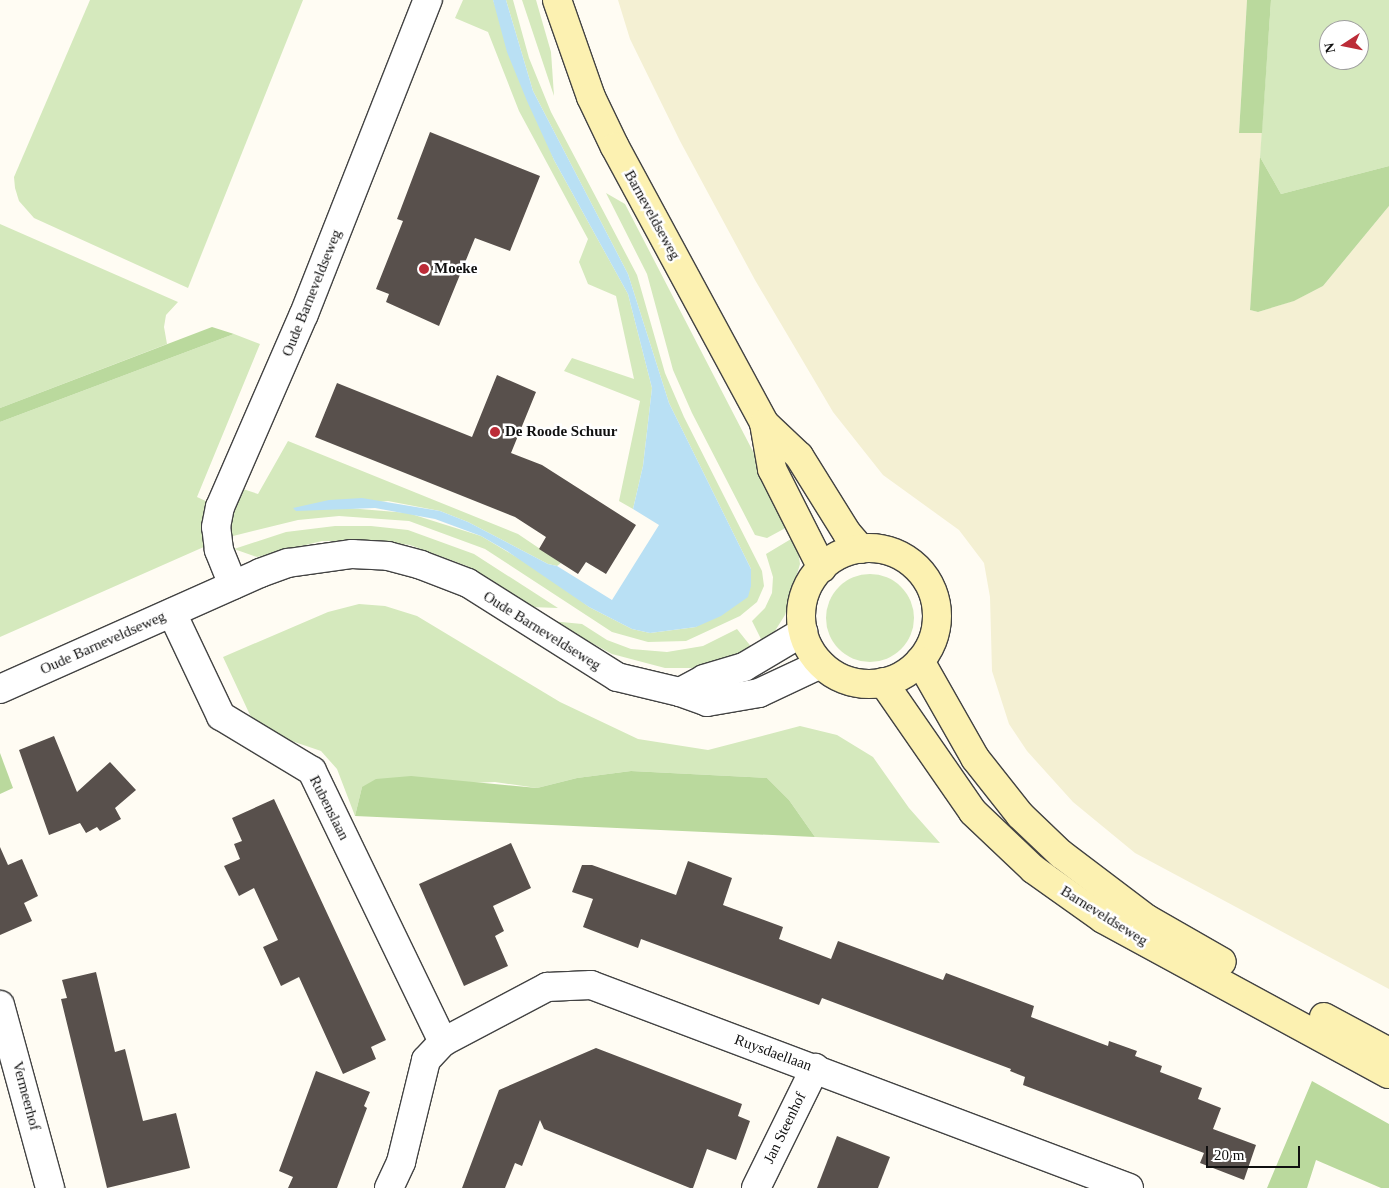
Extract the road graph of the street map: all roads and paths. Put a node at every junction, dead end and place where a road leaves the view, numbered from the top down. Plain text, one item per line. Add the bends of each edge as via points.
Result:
1 (428, 0) edge
2 (557, 0) edge
3 (764, 423) junction
4 (861, 548) junction
5 (822, 568) junction
6 (233, 585) junction
7 (172, 613) junction
8 (803, 632) junction
9 (920, 661) junction
10 (821, 664) junction
11 (883, 682) junction
12 (0, 689) edge
13 (680, 692) junction
14 (0, 1005) edge
15 (435, 1051) junction
16 (1389, 1052) edge
17 (815, 1068) junction
18 (1389, 1074) edge
19 (50, 1188) edge
20 (389, 1188) edge
21 (756, 1188) edge
22 (1129, 1188) edge

1 - 6 street, Oude Barneveldseweg via 304,314 220,507 216,527 219,550
2 - 3 main road, Barneveldseweg via 591,97 614,147
3 - 4 main road, Barneveldseweg via 799,456 847,533
3 - 5 main road, Barneveldseweg via 772,469
4 - 5 main road via 833,558
4 - 9 main road via 891,552 905,558 926,580 937,609 936,624 933,639
5 - 8 main road via 806,591 801,618
6 - 7 street, Oude Barneveldseweg
6 - 13 street, Oude Barneveldseweg via 288,563 324,556 388,556 468,584 617,677
7 - 12 street, Oude Barneveldseweg
7 - 15 street, Rubenslaan via 221,716 312,771
8 - 10 main road via 813,655
8 - 13 street via 744,667 704,679
9 - 11 main road via 904,674
9 - 16 main road, Barneveldseweg via 992,782 1020,816 1061,854 1147,919
10 - 11 main road via 846,680
10 - 13 street, Oude Barneveldseweg via 737,699 707,702
11 - 18 main road, Barneveldseweg via 974,812 1032,870 1103,919
14 - 19 street, Vermeerhof
15 - 17 street, Ruysdaellaan via 548,987 591,985
15 - 20 street via 401,1162
17 - 21 street, Jan Steenhof
17 - 22 street, Ruysdaellaan

